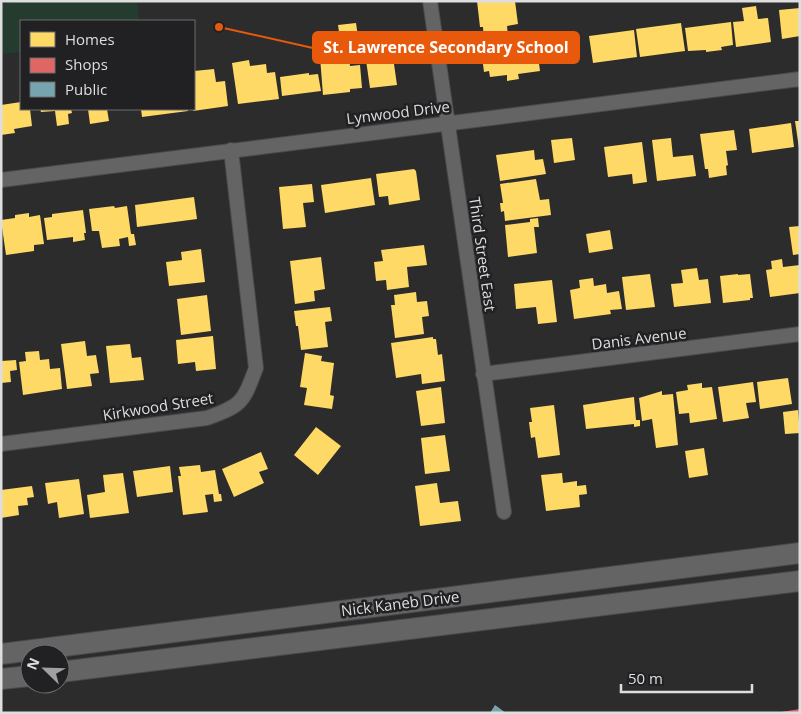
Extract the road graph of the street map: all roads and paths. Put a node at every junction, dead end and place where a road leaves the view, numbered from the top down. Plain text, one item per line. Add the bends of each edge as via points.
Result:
1 (430, 1) edge
2 (800, 79) edge
3 (449, 122) junction
4 (231, 150) junction
5 (1, 180) edge
6 (800, 334) edge
7 (483, 374) junction
8 (1, 444) edge
9 (504, 512) dead end
10 (800, 553) edge
11 (800, 581) edge
12 (1, 654) edge
13 (70, 671) edge
14 (20, 677) edge
15 (1, 679) edge

1 - 3 street, Third Street East
2 - 3 street, Lynwood Drive
3 - 4 street, Lynwood Drive
3 - 7 street, Third Street East
4 - 5 street, Lynwood Drive
4 - 8 street, Kirkwood Street via 256,368 245,395 232,409 207,418
6 - 7 street, Danis Avenue
7 - 9 street, Third Street East
10 - 12 street, Nick Kaneb Drive
11 - 13 street, Nick Kaneb Drive
14 - 15 street

